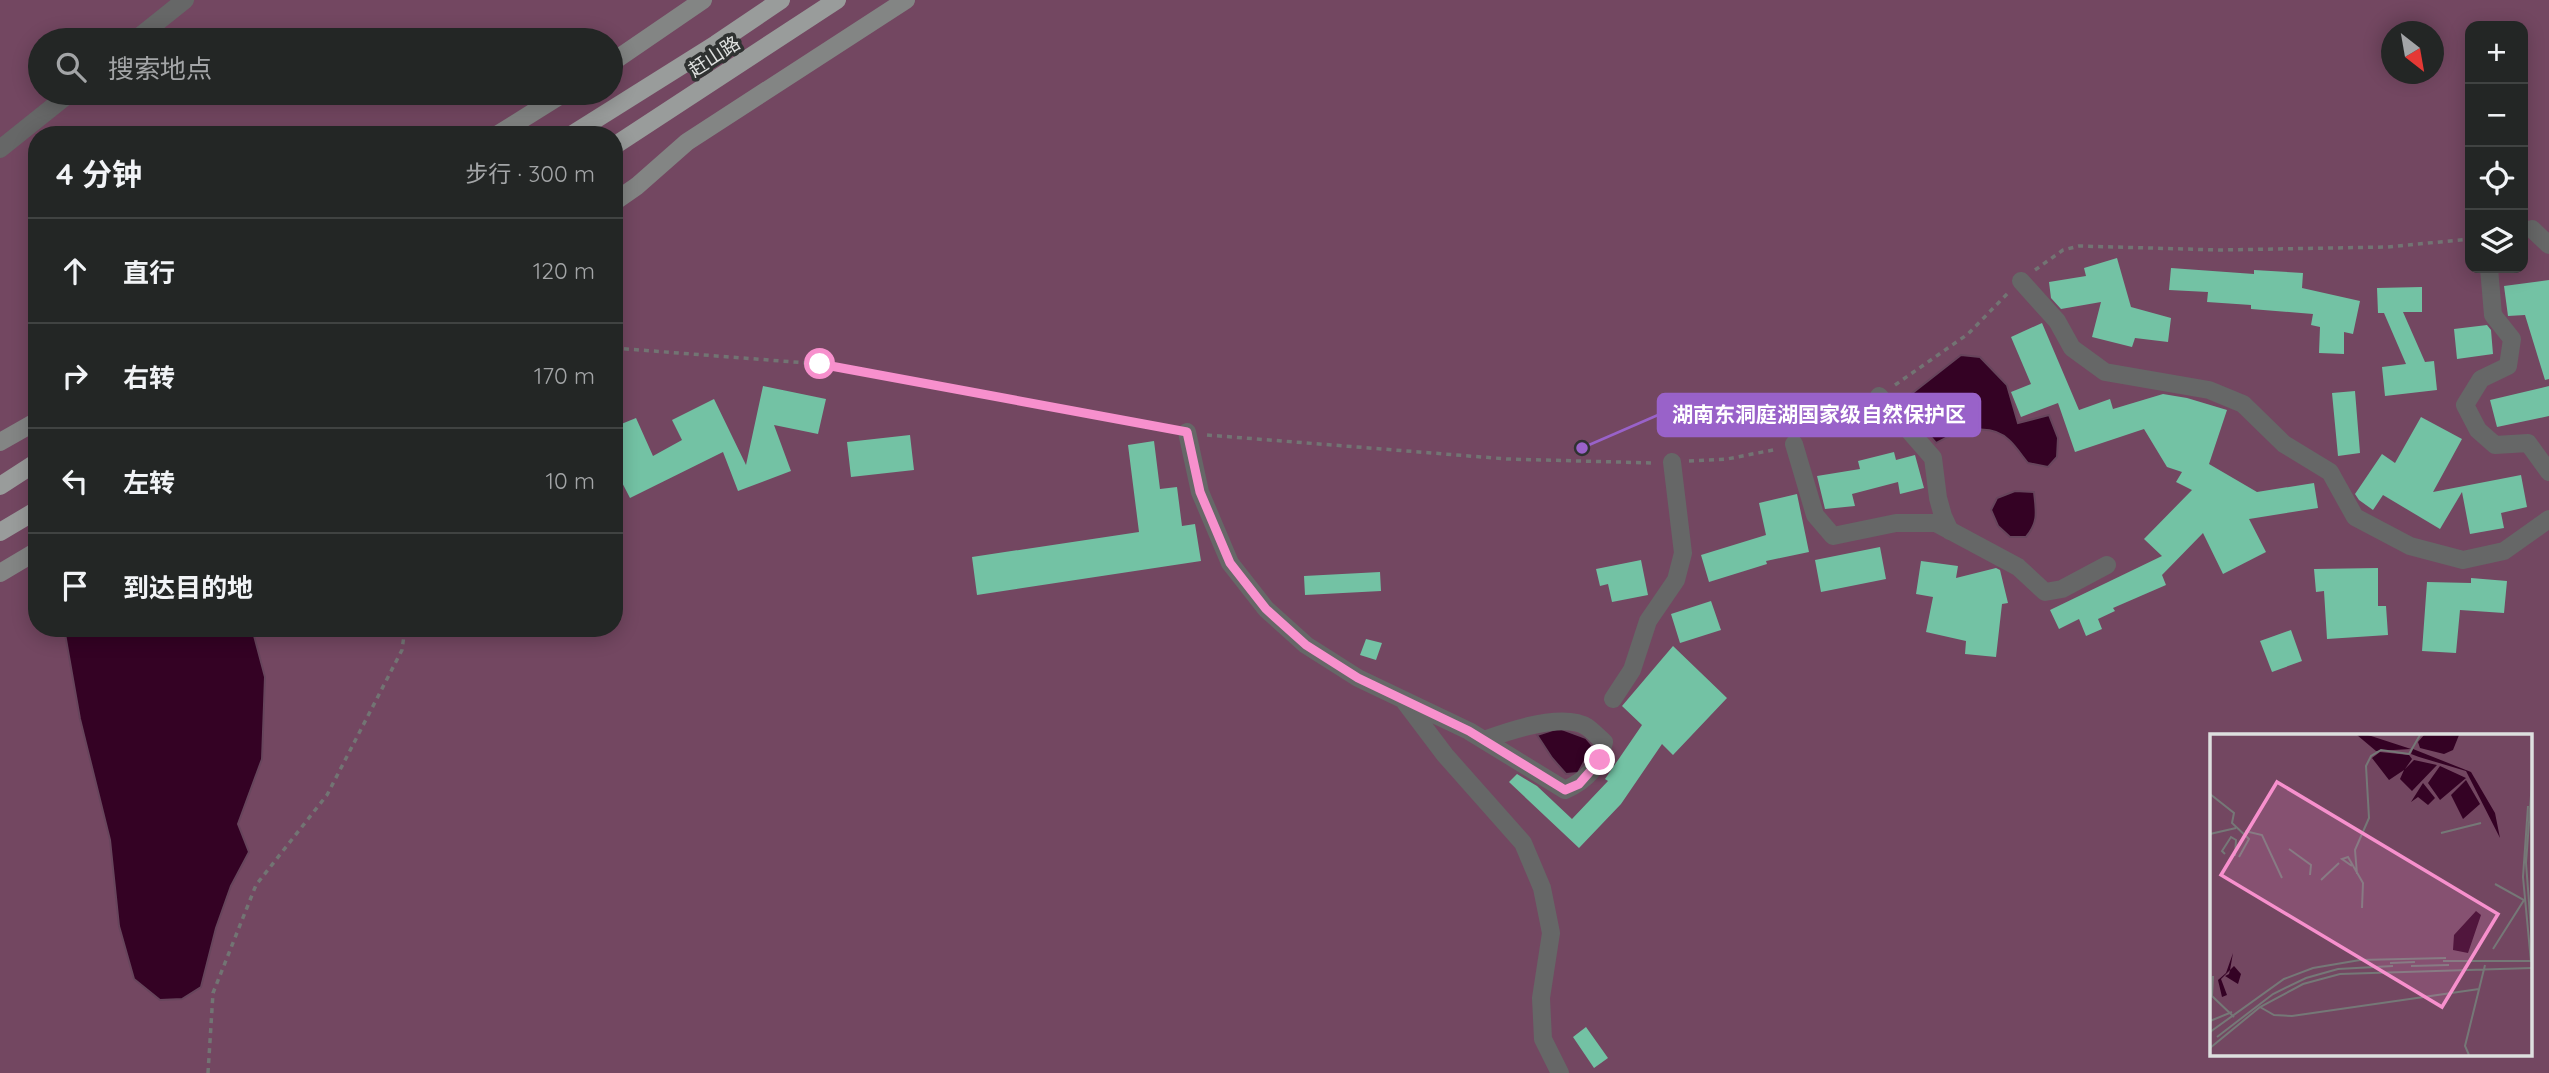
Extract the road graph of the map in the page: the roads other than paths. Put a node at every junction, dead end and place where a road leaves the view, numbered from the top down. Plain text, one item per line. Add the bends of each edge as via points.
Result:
1 (185, 0) edge
2 (703, 0) edge
3 (781, 0) edge
4 (836, 0) edge
5 (906, 0) edge
6 (150, 28) edge
7 (623, 55) edge
8 (623, 102) edge
9 (55, 105) edge
10 (545, 105) edge
11 (619, 105) edge
12 (29, 126) edge
13 (511, 126) edge
14 (585, 126) edge
15 (28, 127) edge
16 (623, 140) edge
17 (0, 149) edge
18 (623, 196) edge
19 (2532, 229) dead end
20 (2549, 245) edge
21 (2489, 273) edge
22 (2021, 281) road end
23 (1879, 396) road end
24 (28, 426) edge
25 (1187, 432) road end
26 (0, 442) edge
27 (1794, 443) road end
28 (1672, 462) road end
29 (28, 468) edge
30 (2549, 472) edge
31 (0, 486) edge
32 (28, 515) edge
33 (2549, 519) edge
34 (1950, 531) junction
35 (0, 532) edge
36 (28, 556) edge
37 (2107, 565) dead end
38 (0, 573) edge
39 (1613, 699) dead end
40 (1404, 700) junction
41 (1484, 740) junction
42 (1560, 1073) edge

1 - 6 street
2 - 7 main road
3 - 8 main road, 赶山路
4 - 16 main road, 赶山路
5 - 18 main road via 687,142
9 - 12 street
10 - 13 main road
11 - 14 main road, 赶山路
15 - 17 street
19 - 20 street
21 - 30 street via 2493,314 2512,339 2508,366 2481,379 2465,405 2478,430 2495,445 2528,443
22 - 33 street via 2057,321 2072,348 2105,372 2209,390 2243,404 2284,444 2330,472 2355,517 2410,546 2463,560 2504,551
23 - 34 street via 1933,458 1938,498
24 - 26 main road
25 - 40 street via 1200,492 1230,563 1266,609 1306,645
27 - 34 street via 1815,515 1833,536 1896,523 1936,523
28 - 39 street via 1683,553 1676,580 1648,621 1632,670
29 - 31 main road
32 - 35 main road
34 - 37 street via 2018,567 2045,592 2062,589
36 - 38 main road
40 - 41 street
40 - 42 street via 1523,844 1542,888 1551,933 1541,998 1543,1039
41 - 41 street via 1565,790 1579,784 1600,760 1604,742 1586,726 1566,722 1536,724

